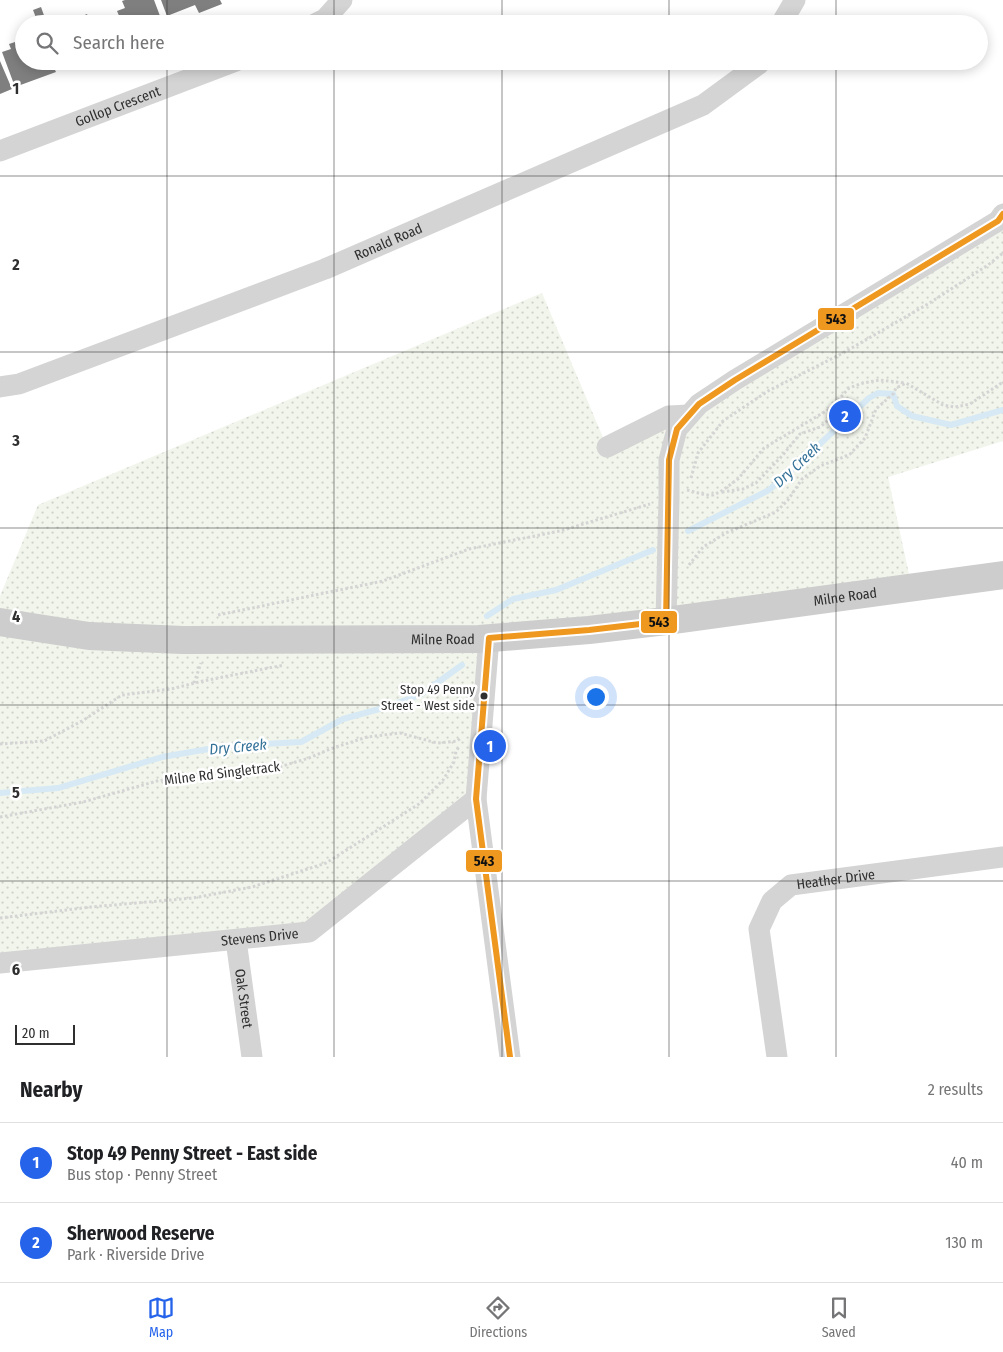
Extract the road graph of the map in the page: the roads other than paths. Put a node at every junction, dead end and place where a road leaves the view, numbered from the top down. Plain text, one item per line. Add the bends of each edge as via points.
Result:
1 (342, 0) edge
2 (795, 0) edge
3 (328, 15) edge
4 (786, 15) edge
5 (212, 70) edge
6 (751, 70) edge
7 (0, 151) edge
8 (1003, 214) edge
9 (0, 387) edge
10 (689, 415) junction
11 (607, 447) dead end
12 (1003, 575) edge
13 (666, 621) junction
14 (0, 622) edge
15 (488, 638) junction
16 (476, 799) junction
17 (1003, 857) edge
18 (236, 940) junction
19 (0, 963) edge
20 (252, 1057) edge
21 (510, 1057) edge
22 (777, 1057) edge

1 - 3 street
2 - 4 street
5 - 7 street, Gollop Crescent
6 - 9 street, Ronald Road via 704,104 325,269 19,384
8 - 10 street via 998,221 720,390
10 - 11 street via 669,416
10 - 13 street via 677,429 669,460
12 - 13 main road, Milne Road
13 - 15 main road, Milne Road
14 - 15 main road, Milne Road via 89,636 183,640
15 - 16 street
16 - 18 street, Stevens Drive via 309,932
16 - 21 street
17 - 22 street, Heather Drive via 791,885 772,901 759,929
18 - 19 street, Stevens Drive
18 - 20 street, Oak Street

